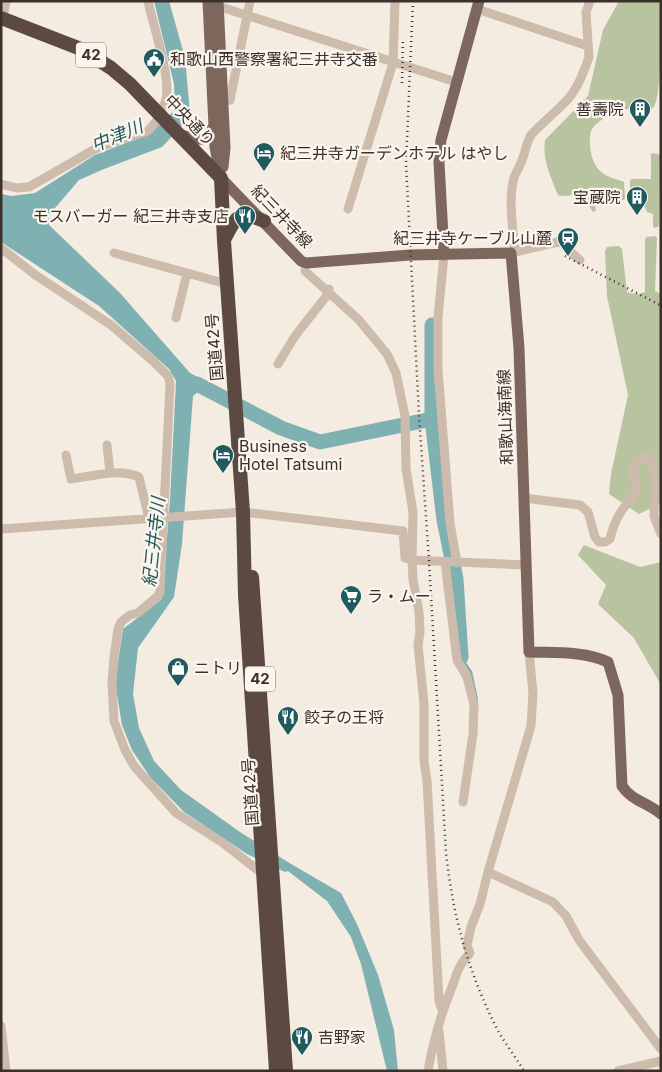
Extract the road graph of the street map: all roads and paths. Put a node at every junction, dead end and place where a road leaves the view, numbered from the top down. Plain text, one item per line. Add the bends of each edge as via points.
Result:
1 (6, 1) edge
2 (148, 1) edge
3 (250, 1) edge
4 (395, 1) edge
5 (590, 1) edge
6 (213, 5) edge
7 (478, 5) edge
8 (247, 15) junction
9 (2, 18) edge
10 (588, 46) junction
11 (393, 63) junction
12 (456, 82) junction
13 (222, 100) junction
14 (161, 116) junction
15 (214, 119) junction
16 (179, 135) junction
17 (221, 178) junction
18 (1, 184) edge
19 (348, 208) dead end
20 (264, 221) junction
21 (224, 241) junction
22 (1, 248) edge
23 (114, 253) dead end
24 (513, 253) junction
25 (444, 255) junction
26 (580, 260) dead end
27 (309, 263) junction
28 (187, 273) junction
29 (227, 284) junction
30 (328, 294) junction
31 (176, 318) dead end
32 (278, 364) dead end
33 (107, 446) dead end
34 (66, 456) dead end
35 (110, 473) junction
36 (524, 498) junction
37 (243, 512) junction
38 (165, 517) junction
39 (149, 519) junction
40 (1, 529) edge
41 (661, 534) edge
42 (412, 560) junction
43 (445, 562) junction
44 (457, 563) junction
45 (526, 566) junction
46 (529, 652) junction
47 (463, 802) dead end
48 (661, 814) edge
49 (488, 872) junction
50 (268, 874) junction
51 (442, 1010) junction
52 (1, 1026) edge
53 (438, 1028) junction
54 (661, 1049) edge
55 (661, 1062) edge
56 (6, 1071) edge
57 (276, 1071) edge
58 (286, 1071) edge
59 (428, 1071) edge
60 (443, 1071) edge
61 (618, 1071) edge

1 - 9 street
2 - 14 street via 166,73 167,90
3 - 8 street
4 - 11 street
5 - 10 street via 586,12
6 - 8 street
6 - 13 main road
6 - 15 main road
7 - 10 street
7 - 12 main road
8 - 11 street
8 - 13 street via 230,100
9 - 14 highway, 中央通り / 42 via 92,55 130,84
10 - 24 street via 589,57 576,87 527,141 512,189
11 - 12 street
11 - 19 street
12 - 25 main road via 441,140
13 - 17 main road via 225,148
14 - 16 highway, 中央通り / 42
14 - 18 street via 148,130 97,148 29,187
15 - 16 main road via 212,134 207,138 196,140
15 - 17 main road
16 - 17 highway, 中央通り / 42
17 - 20 main road, 紀三井寺線
17 - 21 highway, 国道42号 / 42
20 - 21 highway via 248,216 238,217
20 - 27 main road, 紀三井寺線 via 301,261
21 - 29 highway, 国道42号 / 42
22 - 38 street via 111,325 168,376
23 - 28 street
24 - 25 main road
24 - 26 street via 562,241 564,247
24 - 36 main road, 和歌山海南線
25 - 27 main road, 紀三井寺線 via 410,254
25 - 44 street via 438,318 438,370 450,523
27 - 30 street via 310,270 329,288
28 - 29 street
28 - 31 street
29 - 37 highway, 国道42号 / 42
30 - 32 street
30 - 42 street via 359,320 387,354 396,373 405,416 406,469 414,526
33 - 35 street
34 - 35 street via 71,479
35 - 39 street via 140,476
36 - 41 street via 580,505 588,512 595,537 599,542 605,542 610,539 619,512 636,490 633,467 636,461 649,456 655,477 654,516
36 - 45 main road, 和歌山海南線
37 - 38 street
37 - 42 street via 403,531 405,558
37 - 50 highway, 国道42号 / 42 via 245,595
38 - 39 street
38 - 50 street via 158,596 121,622 118,629 112,682 114,720 134,766 176,813
39 - 40 street
42 - 43 street
42 - 51 street via 419,612 424,761
43 - 44 street
43 - 47 street via 457,660 467,677 474,705
44 - 45 street
45 - 46 main road, 和歌山海南線
46 - 48 main road via 577,655 608,662 618,695 622,786 628,795
46 - 49 street via 533,693 531,726
49 - 51 street via 470,927 467,944 470,953 458,967
49 - 54 street via 552,902 566,916 579,940
50 - 57 highway, 国道42号 / 42
50 - 58 highway, 国道42号 / 42
51 - 53 street
52 - 56 street
53 - 59 street
53 - 60 street
55 - 61 street

